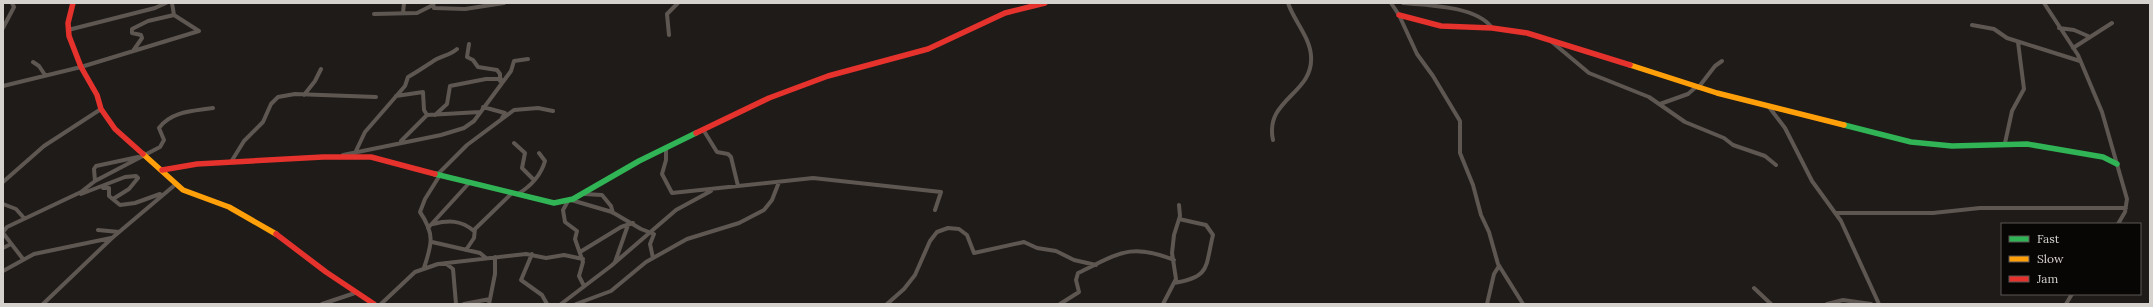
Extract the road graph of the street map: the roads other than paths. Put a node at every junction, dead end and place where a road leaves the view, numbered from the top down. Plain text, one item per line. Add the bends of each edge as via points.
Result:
1 (12, 3) edge
2 (73, 3) edge
3 (166, 3) edge
4 (172, 3) edge
5 (404, 3) edge
6 (504, 3) edge
7 (678, 3) edge
8 (1044, 3) edge
9 (1288, 3) edge
10 (1391, 3) edge
11 (1403, 3) edge
12 (2044, 3) edge
13 (433, 4) edge
14 (403, 12) junction
15 (374, 14) dead end
16 (174, 15) junction
17 (1399, 15) junction
18 (2112, 23) dead end
19 (1972, 25) dead end
20 (3, 28) edge
21 (1492, 28) junction
22 (2059, 28) junction
23 (68, 30) junction
24 (669, 35) dead end
25 (2088, 36) junction
26 (1552, 42) junction
27 (2018, 42) junction
28 (469, 44) dead end
29 (2073, 48) junction
30 (457, 49) dead end
31 (132, 52) junction
32 (528, 59) dead end
33 (1722, 61) dead end
34 (2080, 61) junction
35 (33, 62) dead end
36 (81, 67) junction
37 (321, 69) dead end
38 (45, 75) junction
39 (501, 79) junction
40 (500, 85) junction
41 (3, 86) edge
42 (1697, 88) junction
43 (304, 95) junction
44 (396, 96) junction
45 (376, 97) dead end
46 (1660, 104) junction
47 (1769, 107) junction
48 (213, 108) dead end
49 (101, 109) junction
50 (482, 110) junction
51 (553, 111) dead end
52 (434, 115) junction
53 (427, 116) junction
54 (502, 120) junction
55 (704, 131) junction
56 (1273, 140) dead end
57 (399, 143) junction
58 (514, 143) dead end
59 (2005, 143) junction
60 (666, 149) junction
61 (355, 153) junction
62 (539, 153) dead end
63 (140, 156) junction
64 (342, 156) junction
65 (231, 162) junction
66 (2117, 164) junction
67 (1776, 165) dead end
68 (162, 170) junction
69 (438, 175) junction
70 (5, 178) edge
71 (534, 180) junction
72 (3, 182) edge
73 (470, 182) junction
74 (779, 182) junction
75 (94, 183) junction
76 (176, 184) junction
77 (738, 186) junction
78 (100, 188) junction
79 (711, 190) junction
80 (164, 192) junction
81 (515, 194) junction
82 (582, 194) junction
83 (73, 195) junction
84 (113, 199) junction
85 (569, 200) junction
86 (3, 204) edge
87 (1178, 205) dead end
88 (2126, 208) junction
89 (935, 210) dead end
90 (613, 212) junction
91 (1836, 213) junction
92 (24, 218) junction
93 (1180, 219) junction
94 (2118, 223) edge
95 (630, 224) junction
96 (430, 226) junction
97 (5, 228) edge
98 (98, 230) dead end
99 (474, 231) junction
100 (119, 232) junction
101 (3, 233) edge
102 (650, 233) junction
103 (112, 238) junction
104 (432, 242) junction
105 (11, 244) junction
106 (3, 248) edge
107 (466, 250) junction
108 (580, 252) junction
109 (532, 254) junction
110 (494, 257) junction
111 (486, 258) junction
112 (653, 258) junction
113 (23, 259) junction
114 (583, 259) junction
115 (1174, 260) junction
116 (615, 262) junction
117 (445, 263) junction
118 (1096, 265) junction
119 (1499, 266) junction
120 (424, 268) junction
121 (3, 271) edge
122 (1174, 283) junction
123 (584, 286) junction
124 (1754, 288) dead end
125 (355, 293) junction
126 (2071, 295) edge
127 (489, 302) edge
128 (896, 302) edge
129 (43, 304) edge
130 (322, 304) edge
131 (374, 304) edge
132 (381, 304) edge
133 (456, 304) edge
134 (464, 304) edge
135 (547, 304) edge
136 (561, 304) edge
137 (576, 304) edge
138 (887, 304) edge
139 (1060, 304) edge
140 (1163, 304) edge
141 (1486, 304) edge
142 (1523, 304) edge
143 (1771, 304) edge
144 (1827, 304) edge
145 (1871, 304) edge
146 (1879, 304) edge
147 (2066, 304) edge

1 - 20 street via 14,7
2 - 23 street
3 - 23 street
4 - 16 street
5 - 14 street
6 - 13 street via 457,9 439,9
7 - 24 street via 667,14
8 - 55 street via 1005,12 928,49 814,81 756,104
9 - 56 street via 1292,15 1307,38 1312,62 1307,79 1290,95 1274,118 1270,129
10 - 17 street
11 - 21 street via 1476,15 1489,22
12 - 22 street
13 - 14 street via 417,13
14 - 15 street
16 - 31 street via 148,21 132,29 132,33 141,35 142,38
16 - 31 street via 199,31
17 - 21 street via 1441,26
17 - 119 street via 1417,54 1460,122 1460,153
18 - 25 street
19 - 27 street via 1994,29
21 - 26 street via 1519,31
22 - 25 street via 2074,30
22 - 29 street
23 - 36 street
25 - 29 street
26 - 42 street via 1636,66
26 - 46 street via 1589,73 1630,88
27 - 34 street
27 - 59 street via 2024,89 2012,111
28 - 39 street via 467,57 478,67 496,70
29 - 34 street
30 - 44 street via 410,75
31 - 36 street
32 - 40 street via 514,61 511,71
33 - 42 street via 1714,66
34 - 66 street via 2102,112
35 - 38 street
36 - 38 street
36 - 49 street via 97,94
37 - 43 street
38 - 41 street
39 - 40 street
39 - 52 street via 486,79 450,86 447,104
40 - 50 street
42 - 46 street
42 - 47 street
43 - 45 street
43 - 65 street via 282,95 274,100 263,122 244,141
44 - 53 street via 423,92
44 - 61 street via 365,132
46 - 67 street via 1685,122 1734,145 1765,156
47 - 59 street via 1921,144 1952,146
47 - 91 street via 1785,128 1812,181
48 - 63 street via 164,121 158,128 163,135 164,143
49 - 63 street via 109,122
49 - 70 street via 44,146
50 - 52 street
50 - 54 street via 505,113
50 - 57 street via 470,125 458,131
51 - 54 street via 538,108 516,109
52 - 53 street
53 - 57 street
54 - 69 street via 467,145
55 - 60 street
55 - 77 street via 717,152 731,157
57 - 61 street
58 - 71 street via 525,153 522,168
59 - 66 street via 2027,144 2103,157
60 - 79 street via 662,171 670,192
60 - 82 street via 615,174
61 - 64 street
62 - 71 street via 544,163
63 - 68 street
63 - 75 street via 134,162
63 - 75 street via 96,166
64 - 65 street
64 - 69 street via 383,159
65 - 68 street
66 - 88 street via 2126,190
68 - 76 street
69 - 73 street
69 - 96 street via 420,212
70 - 72 street
71 - 81 street via 527,189
73 - 81 street
73 - 96 street
74 - 77 street
74 - 89 street via 817,178 941,192
74 - 112 street via 772,200 764,210 739,223 687,239
75 - 78 street via 95,187
75 - 83 street
76 - 80 street
76 - 125 street via 190,194 229,207 271,230
77 - 79 street
78 - 83 street
78 - 84 street via 109,188 108,194
78 - 84 street via 125,177 138,178 129,189
79 - 102 street via 676,210
80 - 84 street via 127,205 120,205
80 - 100 street
81 - 85 street via 554,203
81 - 99 street via 487,216
82 - 85 street
82 - 90 street via 602,195
83 - 92 street
85 - 90 street
85 - 108 street via 563,210 566,222 577,229 575,239
86 - 92 street via 16,209
87 - 93 street
88 - 91 street via 1980,208 1933,213
88 - 94 street
90 - 95 street
91 - 146 street
92 - 97 street
93 - 115 street via 1173,243
93 - 122 street via 1206,225 1213,237 1208,263 1202,275 1196,280
95 - 102 street
95 - 108 street
95 - 116 street
96 - 99 street via 457,220
96 - 104 street
97 - 101 street
98 - 100 street
99 - 107 street via 474,238
100 - 103 street
101 - 105 street
102 - 112 street via 654,235 650,244
102 - 116 street
103 - 113 street via 42,252
103 - 129 street
104 - 107 street
104 - 120 street
105 - 106 street
105 - 113 street
107 - 111 street via 480,253
108 - 114 street
109 - 110 street
109 - 114 street via 546,258 567,256
109 - 135 street via 521,280 542,295
110 - 111 street
110 - 127 street via 495,274
111 - 117 street
112 - 137 street via 628,275 611,291
113 - 121 street
114 - 123 street via 579,273
115 - 118 street via 1154,252 1131,250 1116,254
115 - 122 street
116 - 123 street
117 - 120 street
117 - 133 street via 453,269
118 - 128 street via 1024,242 974,253 971,250 970,239 964,232 949,227 934,235 918,269
118 - 139 street via 1078,273 1076,280 1079,292
119 - 141 street via 1494,274
119 - 142 street
120 - 132 street via 408,278
122 - 140 street
123 - 136 street
124 - 143 street
125 - 130 street
125 - 131 street
126 - 147 street
127 - 134 street
128 - 138 street
144 - 145 street via 1845,300

